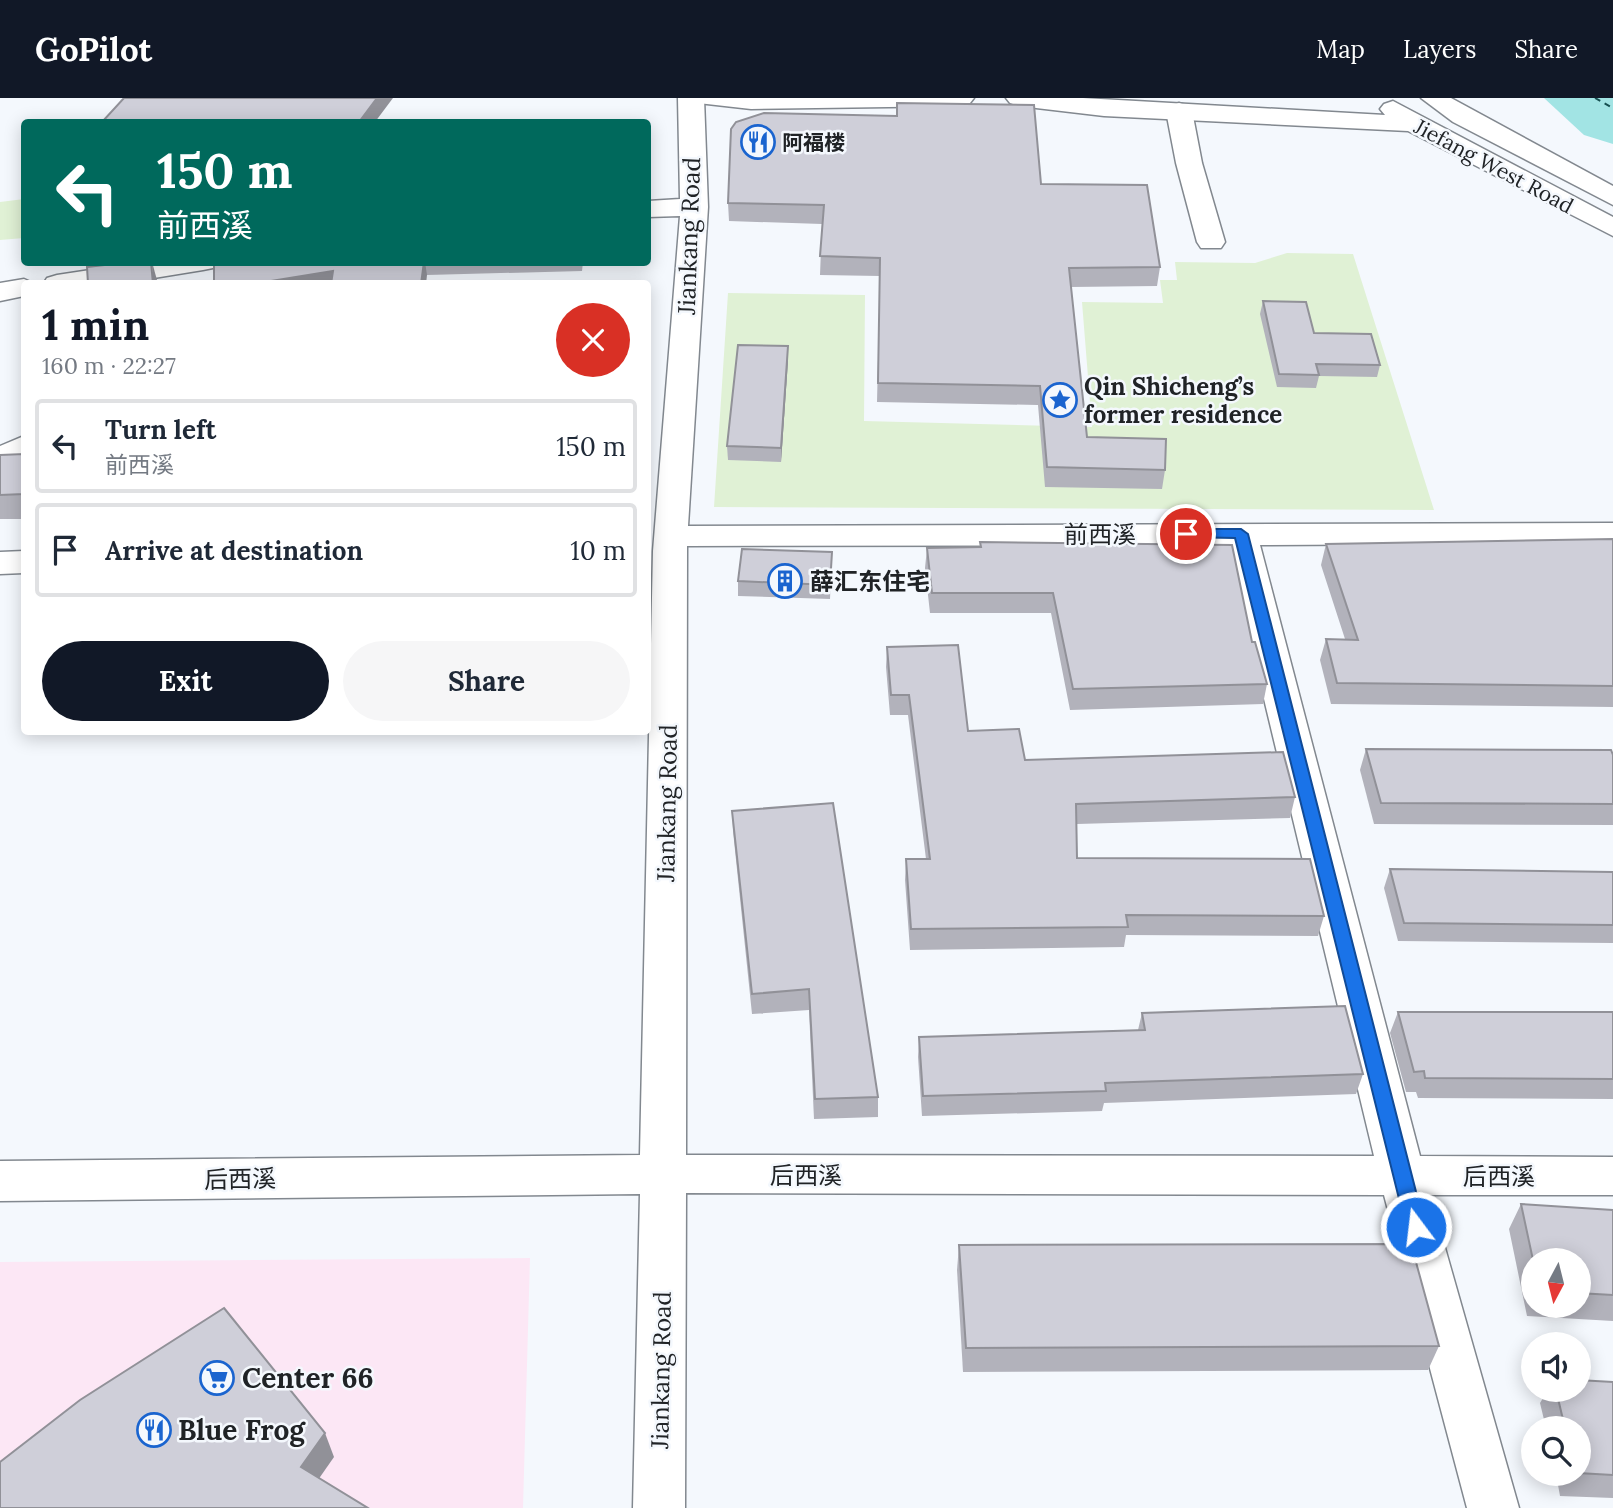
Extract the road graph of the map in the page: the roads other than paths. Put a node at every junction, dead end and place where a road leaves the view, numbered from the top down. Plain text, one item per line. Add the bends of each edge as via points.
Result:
1 (691, 98) edge
2 (707, 98) edge
3 (961, 98) edge
4 (1019, 98) edge
5 (1377, 98) edge
6 (1434, 98) edge
7 (1179, 111) junction
8 (1413, 124) junction
9 (1613, 197) edge
10 (694, 207) junction
11 (651, 209) edge
12 (1613, 228) edge
13 (1211, 242) dead end
14 (177, 266) edge
15 (84, 280) edge
16 (21, 288) edge
17 (0, 292) edge
18 (21, 448) edge
19 (0, 458) edge
20 (1613, 533) edge
21 (1241, 534) junction
22 (663, 546) edge
23 (21, 562) edge
24 (0, 563) edge
25 (663, 1174) junction
26 (1402, 1176) junction
27 (1613, 1176) edge
28 (0, 1181) edge
29 (659, 1508) edge
30 (1493, 1508) edge

1 - 10 street, Jiankang Road
2 - 3 street
4 - 7 street
5 - 8 street, Jiefang West Road
6 - 9 street, Jiefang West Road
7 - 8 street
7 - 13 street
8 - 12 street, Jiefang West Road
10 - 11 street
10 - 22 street, Jiankang Road
14 - 15 street
16 - 17 street
18 - 19 street
20 - 21 street, 前西溪
21 - 22 street, 前西溪
21 - 26 street
22 - 25 street, Jiankang Road
23 - 24 street
25 - 26 street, 后西溪
25 - 28 street, 后西溪
25 - 29 street, Jiankang Road
26 - 27 street, 后西溪
26 - 30 street

